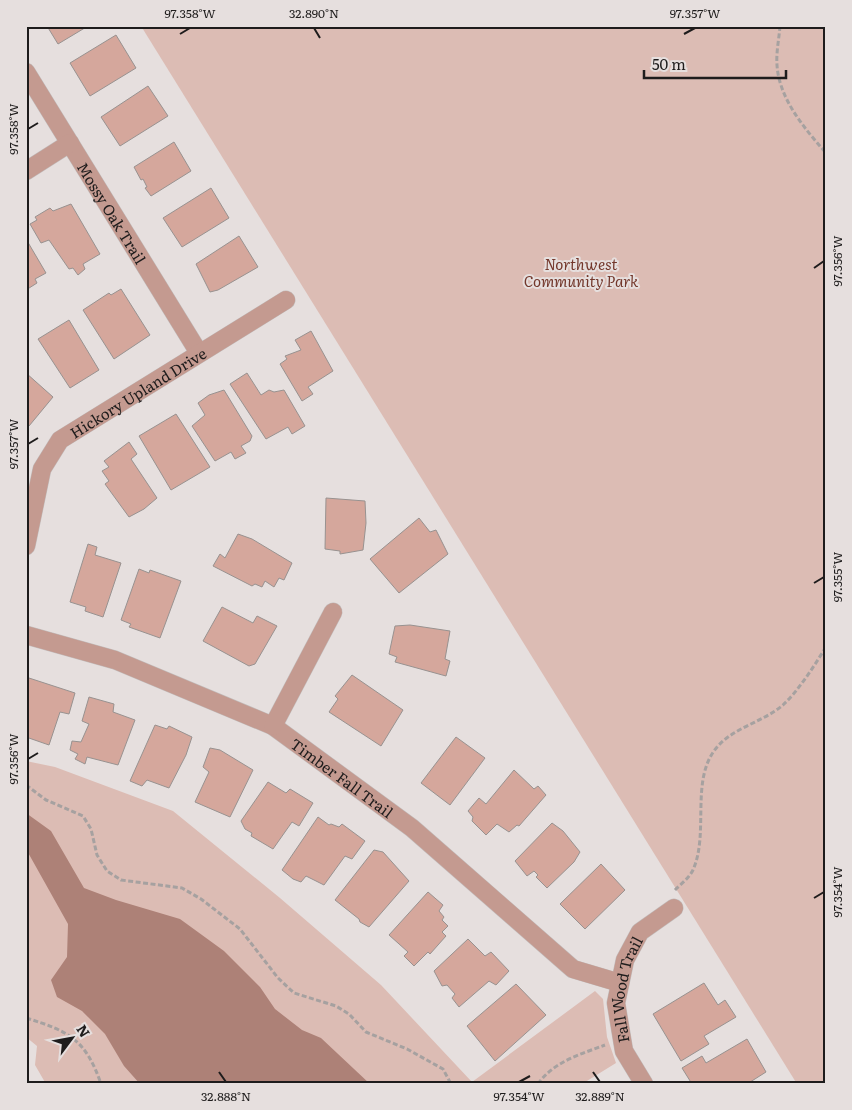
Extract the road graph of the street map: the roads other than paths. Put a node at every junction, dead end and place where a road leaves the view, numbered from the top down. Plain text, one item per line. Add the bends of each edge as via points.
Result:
1 (26, 72) edge
2 (70, 143) junction
3 (26, 171) edge
4 (286, 300) dead end
5 (199, 353) junction
6 (26, 546) edge
7 (333, 612) dead end
8 (26, 636) edge
9 (273, 726) junction
10 (672, 901) road end
11 (620, 983) junction
12 (644, 1084) edge

1 - 2 street, Mossy Oak Trail
2 - 3 street
2 - 5 street, Mossy Oak Trail
4 - 5 street, Hickory Upland Drive
5 - 6 street, Hickory Upland Drive via 60,440 42,469
7 - 9 street
8 - 9 street, Timber Fall Trail via 115,660
9 - 11 street, Timber Fall Trail via 412,828 572,969
10 - 11 street, Fall Wood Trail via 640,932 624,960
11 - 12 street, Fall Wood Trail via 616,1003 624,1051

